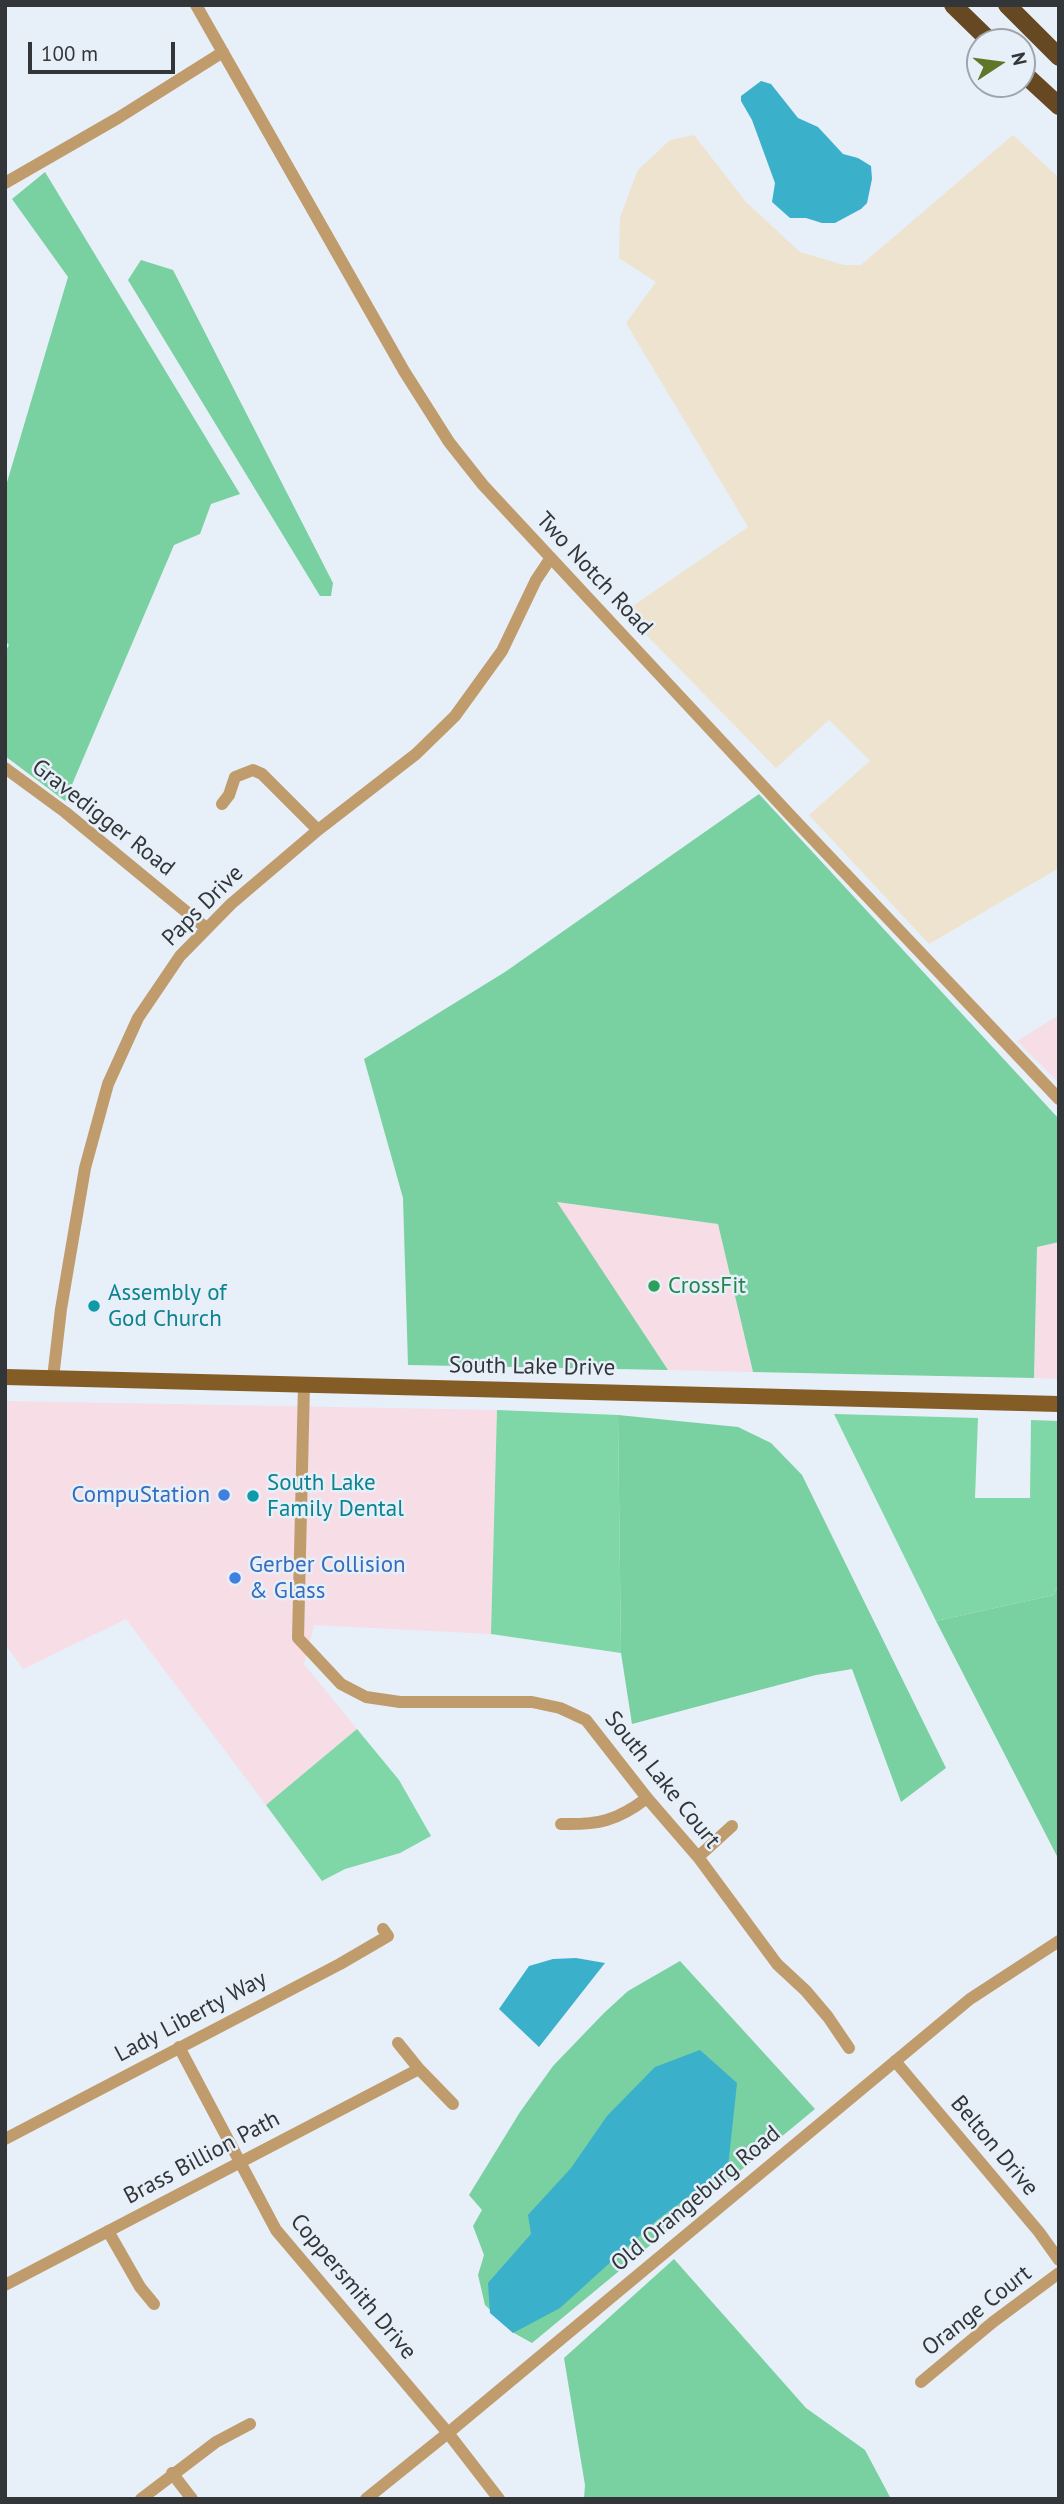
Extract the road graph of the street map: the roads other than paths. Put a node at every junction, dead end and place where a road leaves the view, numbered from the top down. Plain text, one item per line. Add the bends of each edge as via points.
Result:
1 (196, 5) edge
2 (953, 5) edge
3 (1007, 5) edge
4 (977, 28) edge
5 (223, 52) junction
6 (1059, 57) edge
7 (1036, 85) edge
8 (1059, 106) edge
9 (5, 183) edge
10 (550, 559) junction
11 (5, 768) edge
12 (222, 804) dead end
13 (318, 830) junction
14 (206, 928) junction
15 (1059, 1098) edge
16 (5, 1377) edge
17 (53, 1378) junction
18 (304, 1384) junction
19 (1059, 1404) edge
20 (647, 1798) junction
21 (561, 1824) dead end
22 (732, 1826) dead end
23 (698, 1857) junction
24 (383, 1929) dead end
25 (1059, 1941) edge
26 (398, 2043) dead end
27 (179, 2047) junction
28 (849, 2048) dead end
29 (895, 2061) junction
30 (419, 2069) junction
31 (453, 2104) dead end
32 (5, 2139) edge
33 (240, 2161) junction
34 (108, 2231) junction
35 (1059, 2260) edge
36 (1059, 2273) edge
37 (5, 2284) edge
38 (154, 2304) dead end
39 (921, 2382) dead end
40 (250, 2424) dead end
41 (448, 2433) junction
42 (172, 2473) junction
43 (141, 2499) edge
44 (192, 2499) edge
45 (366, 2499) edge
46 (499, 2499) edge

1 - 5 street, Two Notch Road
2 - 4 highway
3 - 6 highway
5 - 9 street
5 - 10 street, Two Notch Road via 379,330 435,420 483,485
7 - 8 highway
10 - 13 street, Paps Drive via 497,660 455,716 416,754
10 - 15 street, Two Notch Road
11 - 14 street, Gravedigger Road
12 - 13 street via 235,777 253,770
13 - 14 street, Paps Drive
14 - 17 street, Paps Drive via 180,956 138,1018 108,1084 85,1168
16 - 17 main road, South Lake Drive
17 - 18 main road, South Lake Drive
18 - 19 main road, South Lake Drive
18 - 20 street, South Lake Court via 298,1638 341,1684 366,1698 532,1702 560,1708 586,1720
20 - 21 street via 598,1824
20 - 23 street, South Lake Court
22 - 23 street
23 - 28 street, South Lake Court via 777,1964 806,1990
24 - 27 street, Lady Liberty Way via 388,1936 340,1964
25 - 29 street, Old Orangeburg Road via 970,1999
26 - 30 street
27 - 32 street, Lady Liberty Way
27 - 33 street, Coppersmith Drive
29 - 35 street, Belton Drive
29 - 41 street, Old Orangeburg Road
30 - 31 street
30 - 33 street, Brass Billion Path
33 - 34 street, Brass Billion Path
33 - 41 street, Coppersmith Drive via 276,2230
34 - 37 street, Brass Billion Path
34 - 38 street via 139,2287
36 - 39 street, Orange Court
40 - 42 street
41 - 45 street, Old Orangeburg Road
41 - 46 street, Coppersmith Drive
42 - 43 street
42 - 44 street

